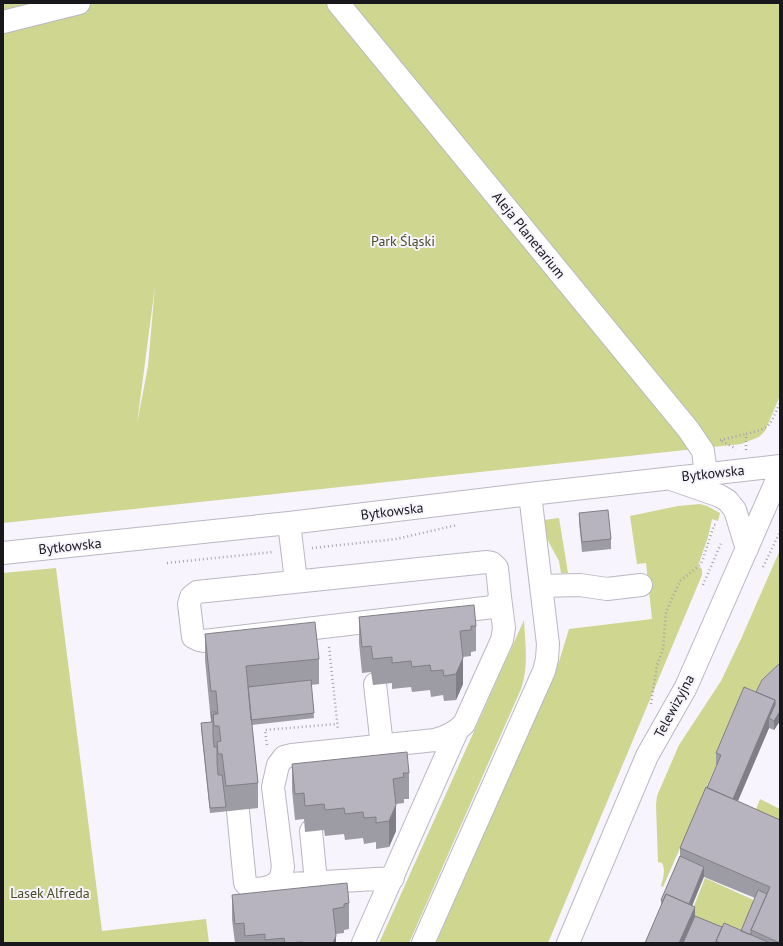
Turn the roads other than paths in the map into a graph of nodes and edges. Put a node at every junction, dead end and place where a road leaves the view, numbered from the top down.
1 (79, 3) edge
2 (338, 3) edge
3 (3, 22) edge
4 (780, 467) edge
5 (706, 474) junction
6 (669, 478) junction
7 (530, 494) junction
8 (289, 523) junction
9 (747, 549) junction
10 (3, 553) edge
11 (296, 581) junction
12 (641, 585) dead end
13 (541, 586) junction
14 (500, 597) junction
15 (375, 684) edge
16 (457, 731) junction
17 (382, 746) junction
18 (238, 811) dead end
19 (311, 831) edge
20 (393, 878) junction
21 (316, 882) junction
22 (273, 885) junction
23 (363, 943) edge
24 (422, 943) edge
25 (568, 943) edge

1 - 3 street
2 - 5 street, Aleja Planetarium
4 - 5 street, Bytkowska
4 - 9 street, Telewizyjna
5 - 6 street, Bytkowska
6 - 7 street, Bytkowska
6 - 9 street
7 - 8 street, Bytkowska
7 - 13 street
8 - 10 street, Bytkowska
8 - 11 street
9 - 25 street, Telewizyjna
11 - 14 street
11 - 14 street
12 - 13 street
13 - 24 street
14 - 16 street
15 - 17 street
16 - 17 street
16 - 20 street
17 - 22 street
18 - 22 street
19 - 21 street
20 - 21 street
20 - 23 street
21 - 22 street

